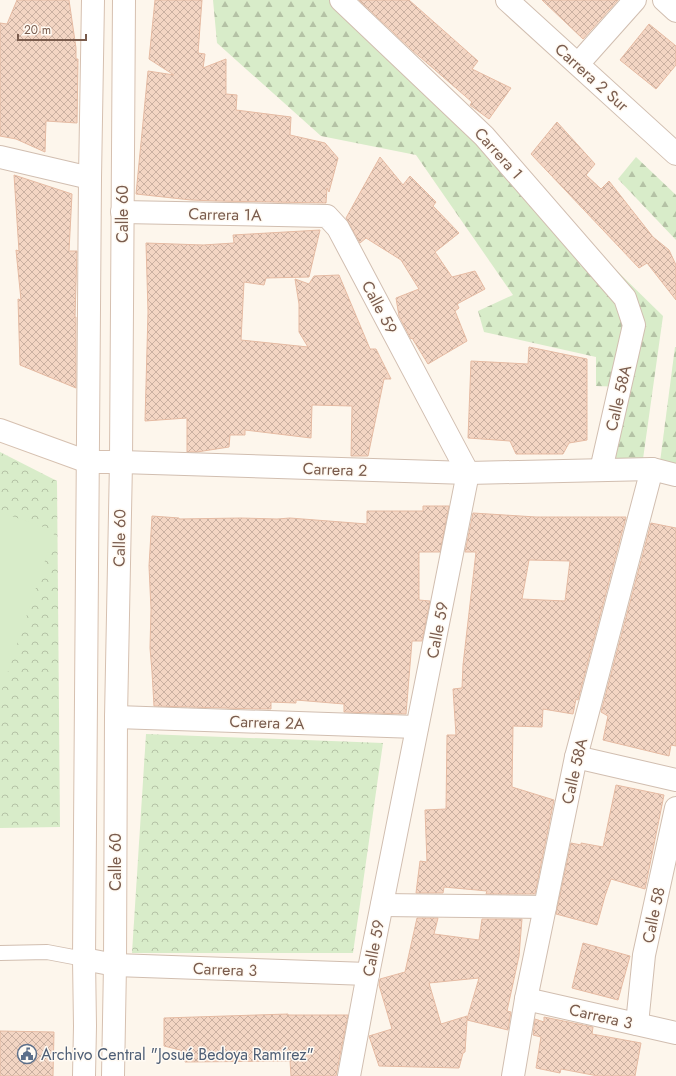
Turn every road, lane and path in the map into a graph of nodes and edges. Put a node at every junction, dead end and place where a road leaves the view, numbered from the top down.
1 (93, 0) edge
2 (124, 0) edge
3 (341, 0) edge
4 (507, 0) edge
5 (635, 0) edge
6 (664, 0) edge
7 (676, 11) edge
8 (578, 64) junction
9 (676, 154) edge
10 (0, 157) edge
11 (90, 178) junction
12 (122, 212) junction
13 (327, 216) joint
14 (634, 325) joint
15 (0, 430) edge
16 (88, 462) junction
17 (121, 462) junction
18 (652, 469) junction
19 (601, 470) junction
20 (468, 473) junction
21 (676, 475) edge
22 (116, 717) junction
23 (417, 726) junction
24 (576, 757) junction
25 (676, 780) edge
26 (676, 808) edge
27 (382, 905) junction
28 (545, 907) junction
29 (0, 952) edge
30 (84, 959) junction
31 (115, 965) junction
32 (368, 974) junction
33 (526, 999) junction
34 (637, 1024) junction
35 (676, 1033) edge
36 (84, 1076) edge
37 (112, 1076) edge
38 (350, 1076) edge
39 (513, 1076) edge

1 - 11 street, Calle 60
2 - 12 street, Calle 60
3 - 14 street, Carrera 1
4 - 8 street, Carrera 2 Sur
5 - 8 street
6 - 7 street
8 - 9 street, Carrera 2 Sur
10 - 11 street
11 - 16 street, Calle 60
12 - 13 street, Carrera 1A
12 - 17 street, Calle 60
13 - 20 street, Calle 59
14 - 19 street, Calle 58A
15 - 16 street, Carrera 2
16 - 17 street, Carrera 2
16 - 30 street, Calle 60
17 - 20 street, Carrera 2
17 - 22 street, Calle 60
18 - 19 street, Carrera 2
18 - 21 street, Carrera 2
18 - 24 street, Calle 58A
19 - 20 street, Carrera 2
20 - 23 street, Calle 59
22 - 23 street, Carrera 2A
22 - 31 street, Calle 60
23 - 27 street, Calle 59
24 - 25 street
24 - 28 street, Calle 58A
26 - 34 street, Calle 58
27 - 28 street
27 - 32 street, Calle 59
28 - 33 street, Calle 58A
29 - 30 lane
30 - 31 street, Carrera 3
30 - 36 street, Calle 60
31 - 32 street, Carrera 3
31 - 37 street, Calle 60
32 - 38 street, Calle 59
33 - 34 street, Carrera 3
33 - 39 street, Calle 58A
34 - 35 street, Carrera 3

